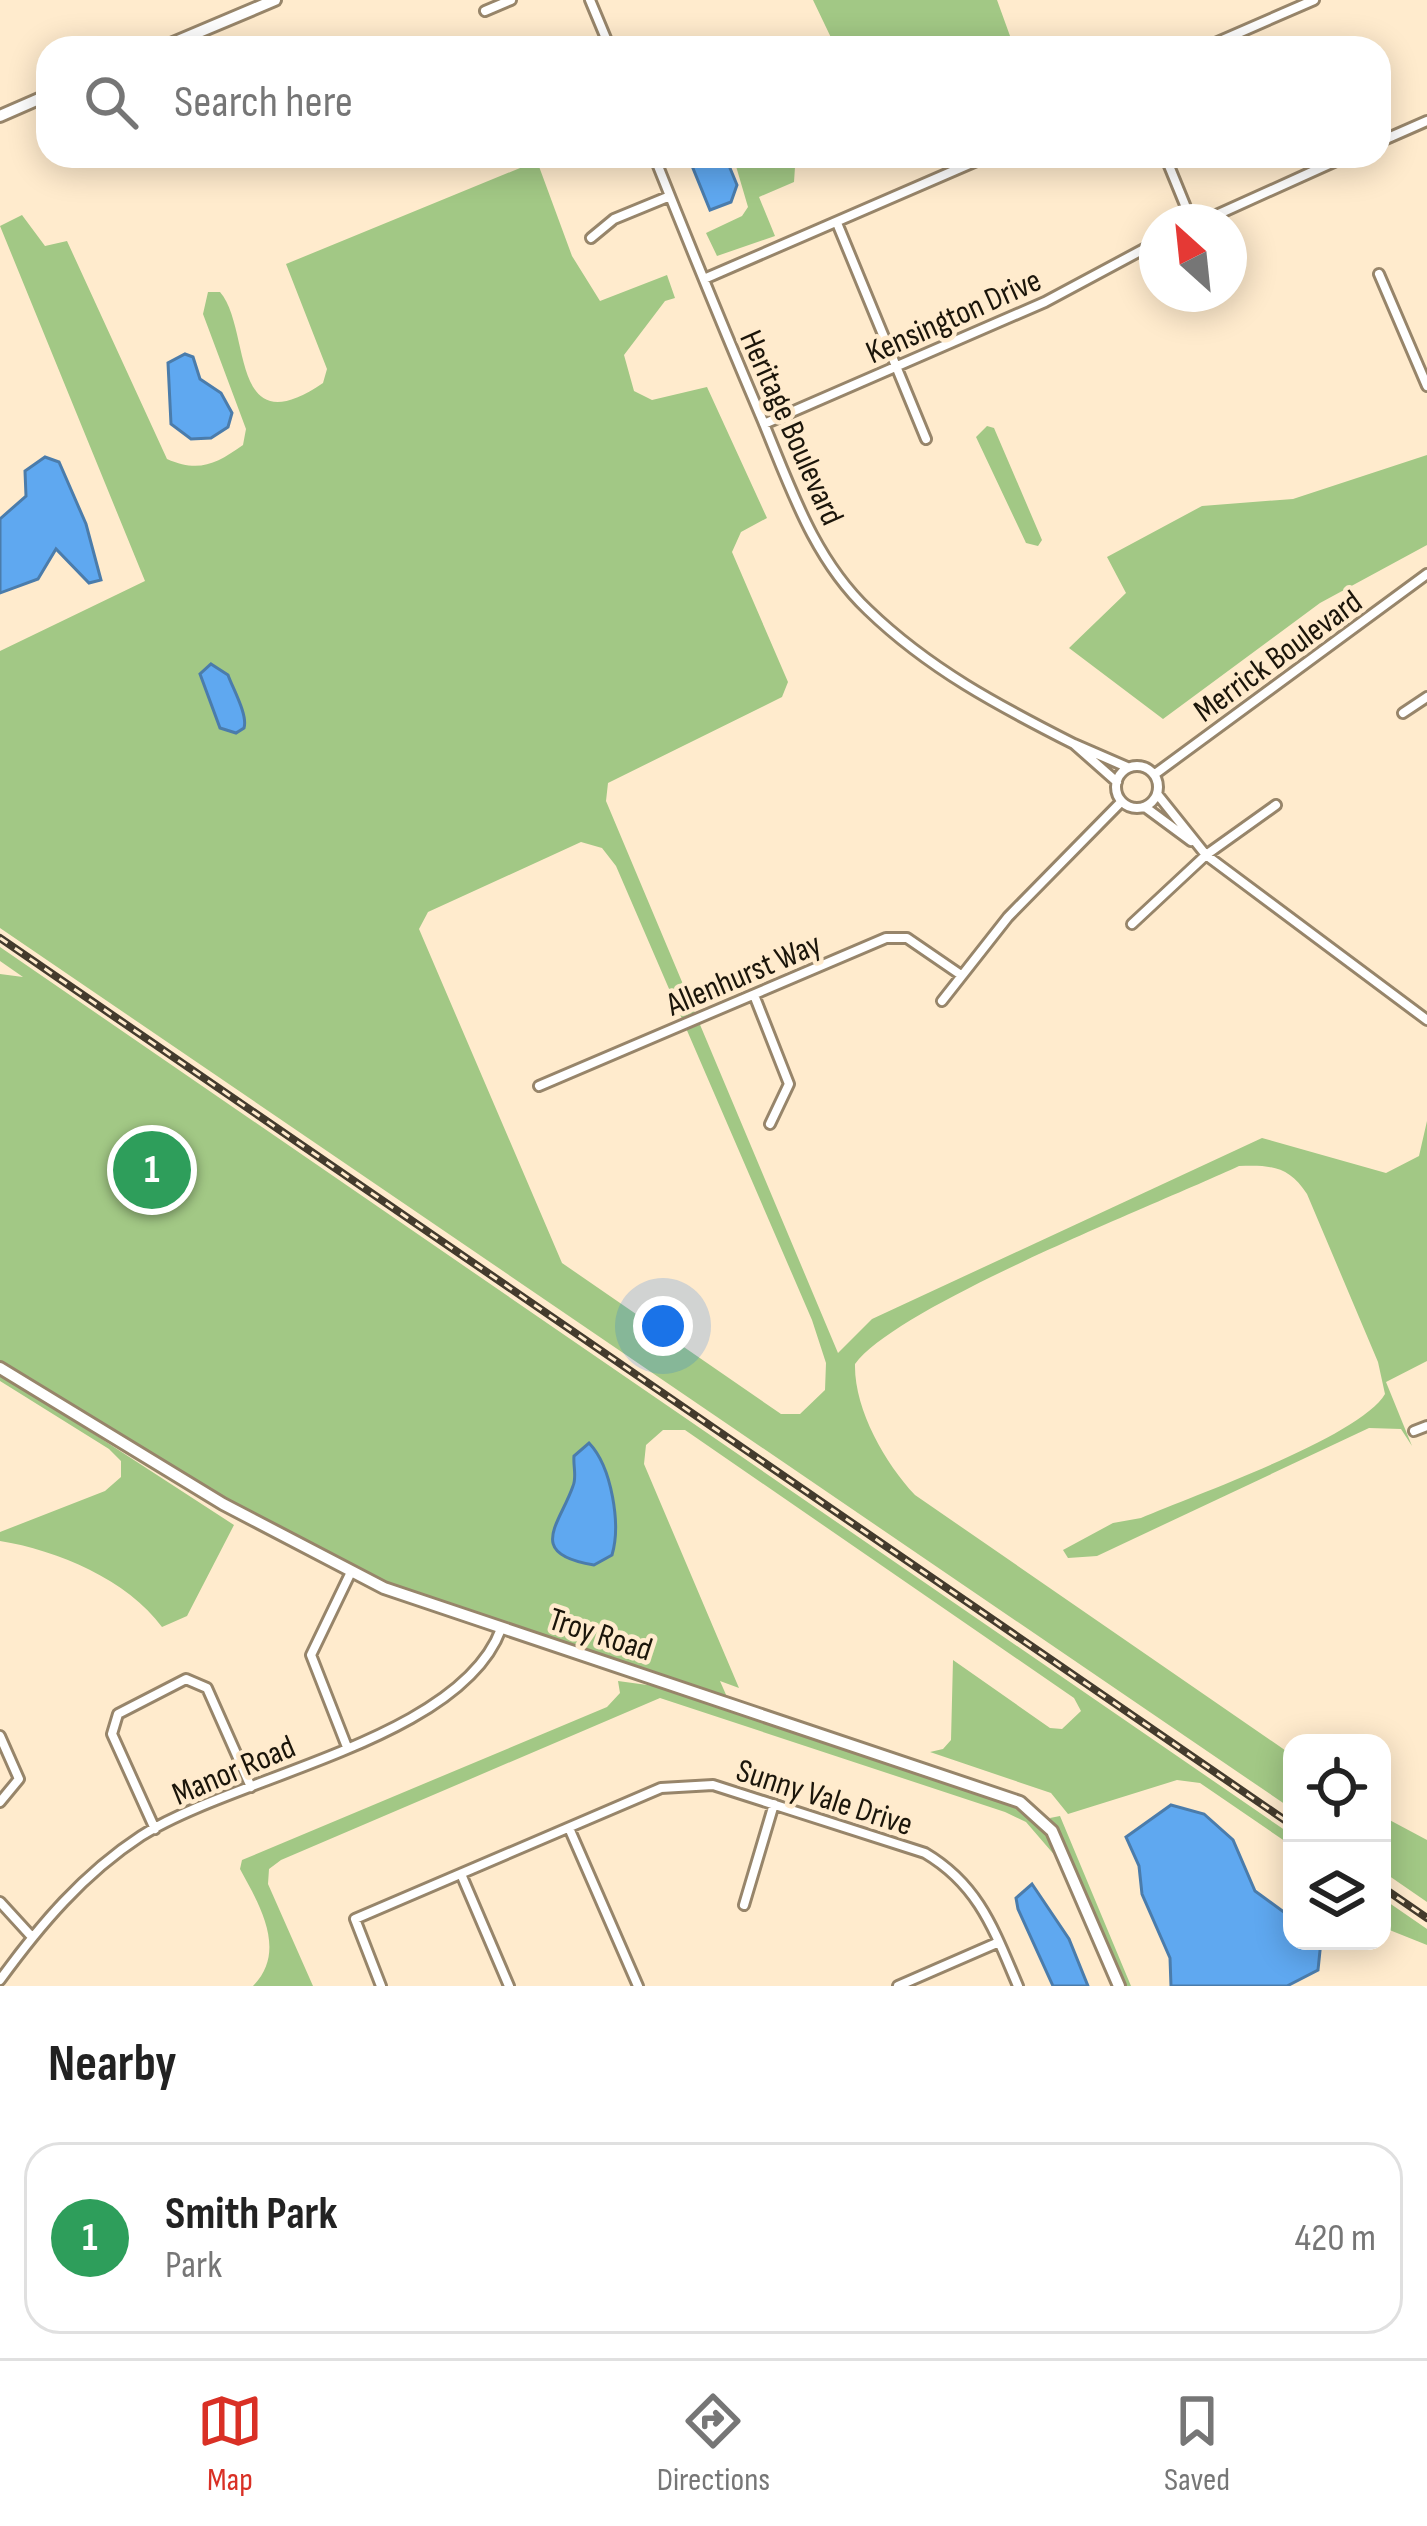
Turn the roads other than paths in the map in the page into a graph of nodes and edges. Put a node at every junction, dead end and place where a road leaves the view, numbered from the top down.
1 (275, 0) edge
2 (511, 0) edge
3 (590, 0) edge
4 (1314, 0) edge
5 (485, 10) dead end
6 (190, 36) edge
7 (605, 36) edge
8 (1232, 36) edge
9 (36, 100) edge
10 (0, 116) edge
11 (1427, 122) edge
12 (1391, 137) edge
13 (659, 168) edge
14 (961, 168) edge
15 (1171, 168) edge
16 (1320, 168) edge
17 (670, 196) junction
18 (1188, 204) edge
19 (1237, 204) edge
20 (837, 223) junction
21 (591, 238) dead end
22 (1139, 252) edge
23 (1379, 274) dead end
24 (704, 279) junction
25 (896, 367) junction
26 (1427, 386) edge
27 (764, 424) junction
28 (926, 439) dead end
29 (1427, 574) edge
30 (1427, 697) edge
31 (1403, 712) dead end
32 (1075, 744) junction
33 (1129, 768) junction
34 (1155, 774) junction
35 (1117, 782) junction
36 (1158, 795) junction
37 (1121, 802) junction
38 (1276, 805) dead end
39 (1145, 807) junction
40 (1191, 842) junction
41 (1206, 855) junction
42 (1132, 924) dead end
43 (961, 975) junction
44 (754, 995) junction
45 (942, 1000) dead end
46 (1427, 1020) edge
47 (539, 1086) dead end
48 (770, 1124) dead end
49 (0, 1368) edge
50 (1427, 1426) edge
51 (1414, 1431) dead end
52 (351, 1572) junction
53 (500, 1629) junction
54 (0, 1736) edge
55 (347, 1747) junction
56 (250, 1787) junction
57 (0, 1802) edge
58 (774, 1804) junction
59 (568, 1828) junction
60 (155, 1829) junction
61 (461, 1874) junction
62 (0, 1902) edge
63 (744, 1905) dead end
64 (32, 1936) junction
65 (999, 1942) junction
66 (0, 1980) edge
67 (381, 1986) edge
68 (509, 1986) edge
69 (638, 1986) edge
70 (898, 1986) edge
71 (1018, 1986) edge
72 (1119, 1986) edge

1 - 6 street
2 - 5 street
3 - 7 street
4 - 8 street
9 - 10 street
11 - 12 street
13 - 17 street, Heritage Boulevard
14 - 20 street
15 - 18 street
16 - 19 street
17 - 21 street
17 - 24 street, Heritage Boulevard
20 - 24 street
20 - 25 street
22 - 25 street, Kensington Drive
23 - 26 street
24 - 27 street, Heritage Boulevard
25 - 27 street, Kensington Drive
25 - 28 street
27 - 32 street, Heritage Boulevard
29 - 34 street, Merrick Boulevard
30 - 31 street
32 - 33 street, Heritage Boulevard
32 - 35 street, Heritage Boulevard
33 - 34 street
33 - 35 street
34 - 36 street
35 - 37 street
36 - 39 street
36 - 40 street
37 - 39 street
37 - 43 street
38 - 41 street
39 - 40 street
40 - 41 street
41 - 42 street
41 - 46 street
43 - 44 street, Allenhurst Way
43 - 45 street
44 - 47 street, Allenhurst Way
44 - 48 street
49 - 52 street, Troy Road
50 - 51 street
52 - 53 street, Troy Road
52 - 55 street
53 - 55 street, Manor Road
53 - 72 street, Troy Road
54 - 57 street
55 - 56 street, Manor Road
56 - 60 street, Manor Road
56 - 60 street
58 - 59 street, Sunny Vale Drive
58 - 63 street
58 - 65 street, Sunny Vale Drive
59 - 61 street, Sunny Vale Drive
59 - 69 street
60 - 64 street, Manor Road
61 - 67 street, Sunny Vale Drive
61 - 68 street
62 - 64 street
64 - 66 street, Manor Road
65 - 70 street
65 - 71 street, Sunny Vale Drive

